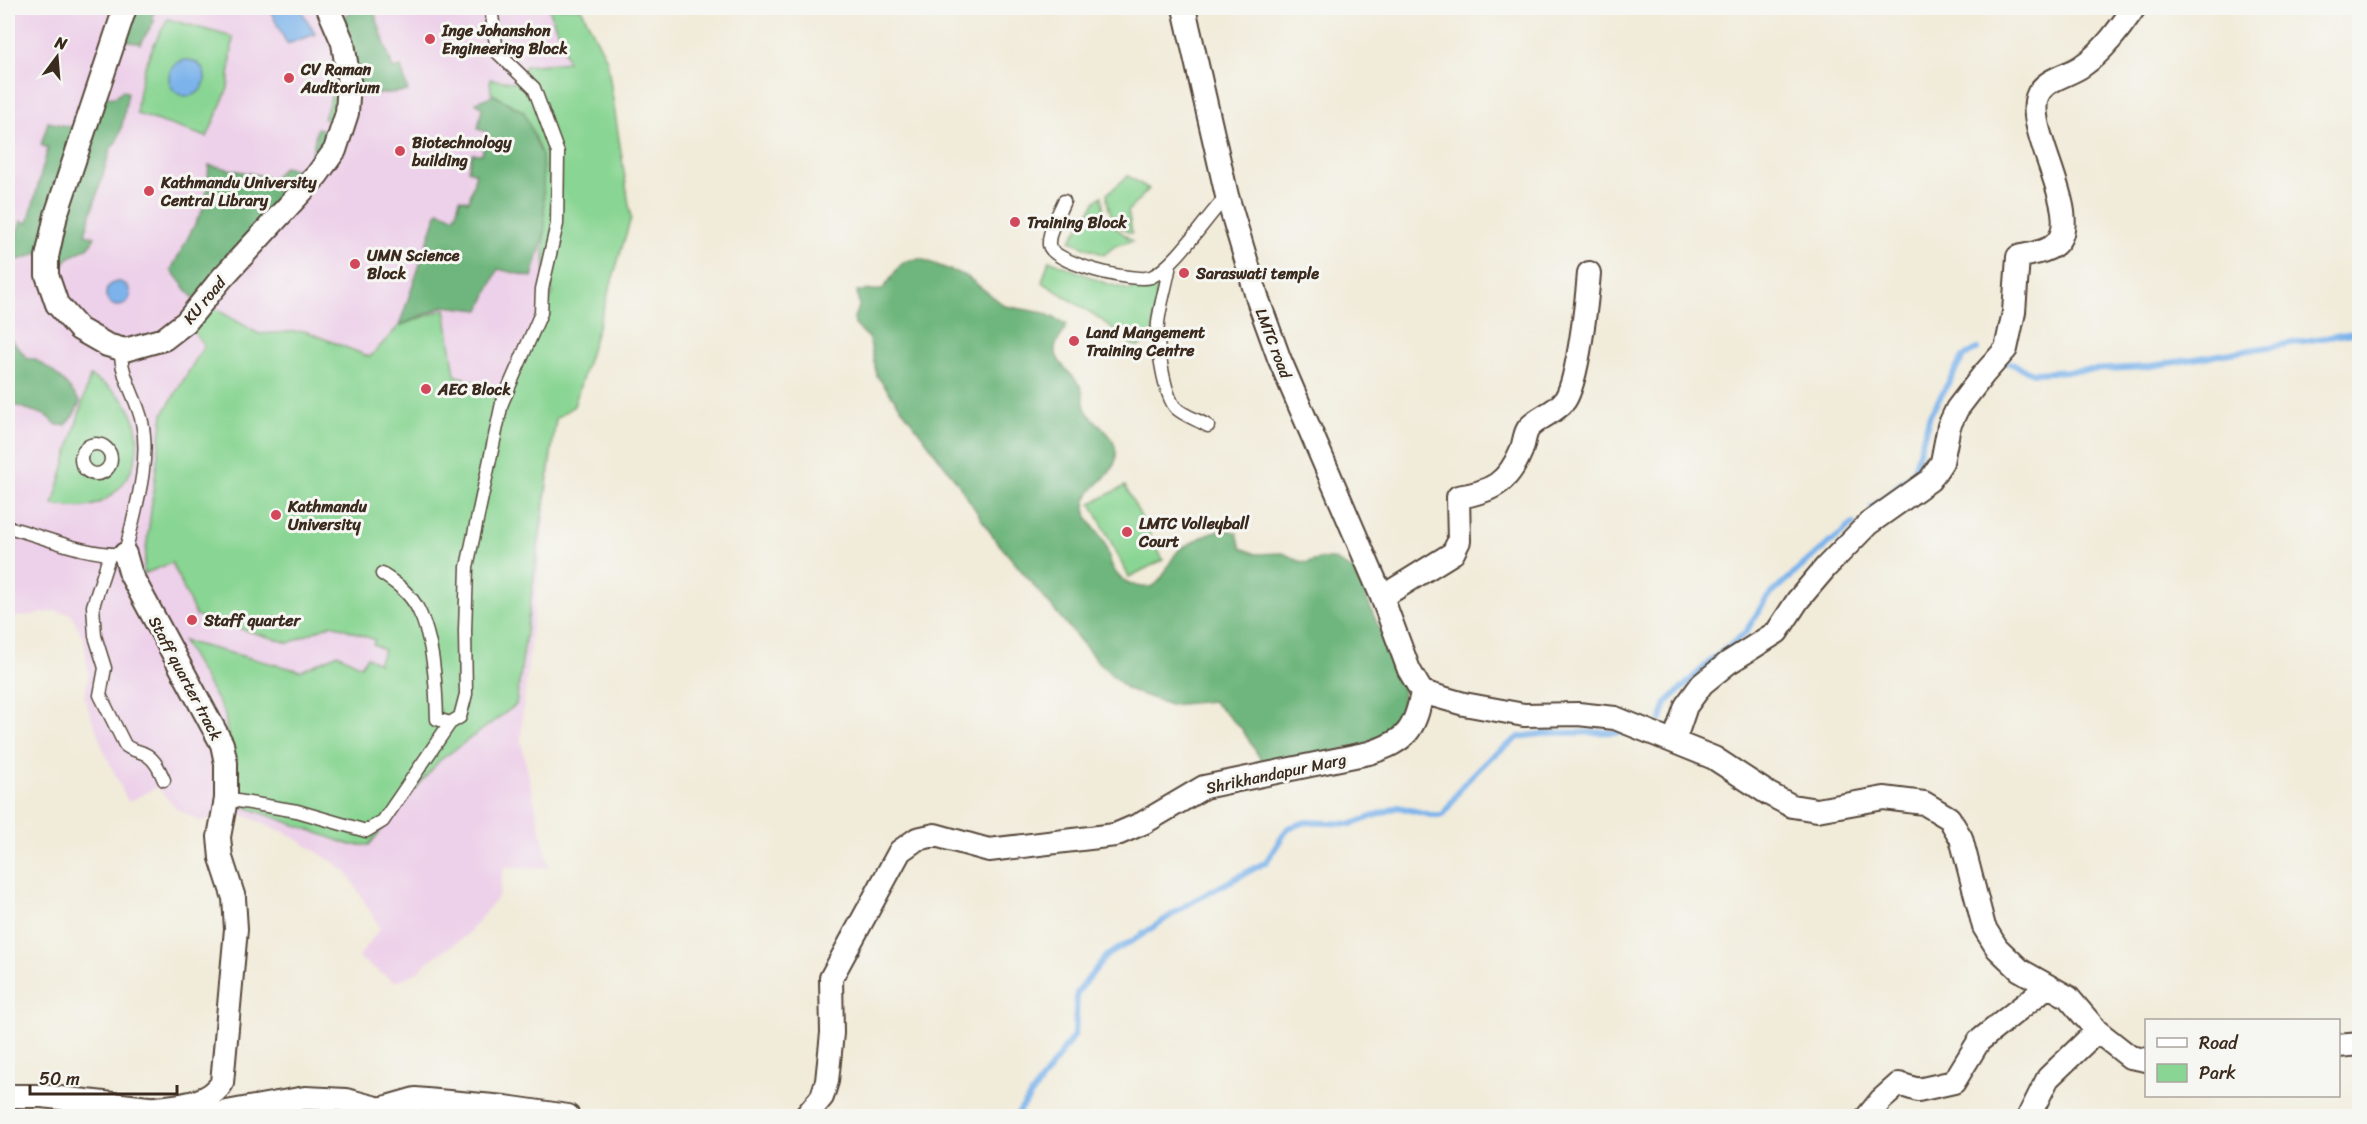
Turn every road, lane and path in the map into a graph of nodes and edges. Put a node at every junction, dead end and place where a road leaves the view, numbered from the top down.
1 (125, 8) edge
2 (328, 8) edge
3 (491, 8) edge
4 (1184, 8) edge
5 (2134, 8) edge
6 (1227, 196) junction
7 (1064, 201) dead end
8 (1170, 264) junction
9 (1590, 273) dead end
10 (125, 350) junction
11 (1208, 426) dead end
12 (8, 527) edge
13 (118, 554) junction
14 (382, 574) dead end
15 (1382, 597) junction
16 (1422, 692) junction
17 (450, 723) junction
18 (1670, 740) junction
19 (164, 780) dead end
20 (226, 799) junction
21 (2048, 986) junction
22 (2097, 1031) junction
23 (2360, 1044) edge
24 (2340, 1046) edge
25 (2145, 1060) edge
26 (8, 1096) edge
27 (45, 1106) edge
28 (302, 1107) edge
29 (150, 1109) junction
30 (568, 1116) edge
31 (806, 1116) edge
32 (1868, 1116) edge
33 (2029, 1116) edge

1 - 10 street
2 - 10 street, KU road
3 - 17 lane
4 - 6 street, LMTC road
5 - 18 street
6 - 8 lane
6 - 15 street, LMTC road
7 - 8 lane
8 - 11 lane
9 - 15 street
10 - 13 lane
12 - 13 lane
13 - 19 lane
13 - 20 street, Staff quarter track
14 - 17 lane
15 - 16 street, LMTC road
16 - 18 street
16 - 31 street, Shrikhandapur Marg
17 - 20 lane
18 - 21 street
20 - 29 street, Staff quarter track
21 - 22 street
21 - 32 street
22 - 25 street
22 - 33 street
23 - 24 street
26 - 27 street
27 - 29 street
28 - 29 street
28 - 30 street

